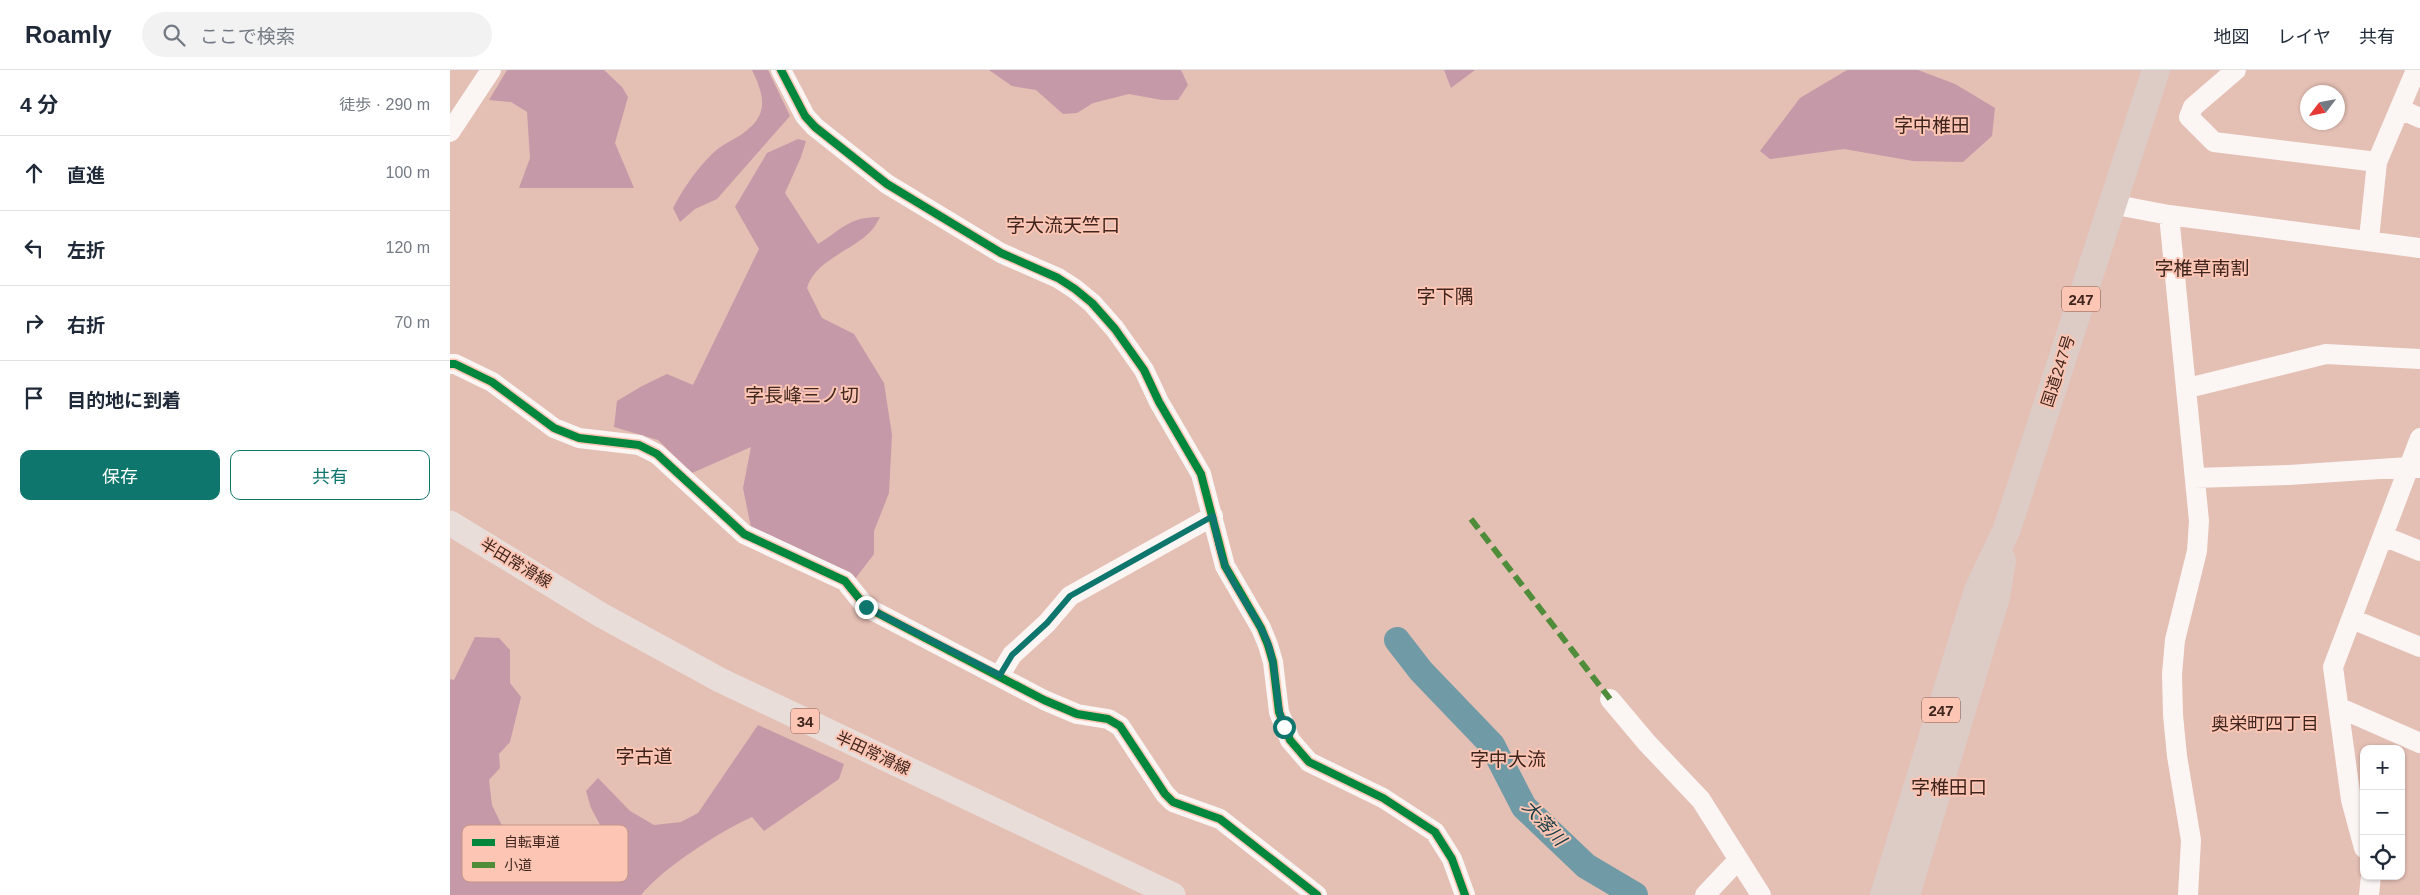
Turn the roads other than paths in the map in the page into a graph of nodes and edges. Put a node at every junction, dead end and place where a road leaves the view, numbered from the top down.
1 (491, 70) edge
2 (781, 70) edge
3 (2156, 70) edge
4 (2236, 70) edge
5 (2416, 70) edge
6 (2400, 109) junction
7 (2420, 118) edge
8 (450, 132) edge
9 (2377, 162) junction
10 (2111, 204) junction
11 (2169, 215) junction
12 (2369, 239) junction
13 (2420, 248) edge
14 (2420, 359) edge
15 (450, 364) edge
16 (2188, 388) junction
17 (2420, 438) edge
18 (2414, 467) edge
19 (2195, 478) junction
20 (1213, 516) junction
21 (450, 523) edge
22 (2008, 529) junction
23 (2382, 536) junction
24 (2420, 551) edge
25 (2352, 619) junction
26 (2420, 647) edge
27 (1000, 675) junction
28 (1610, 699) dead end
29 (2340, 708) junction
30 (2420, 743) edge
31 (2360, 835) edge
32 (1738, 860) junction
33 (2371, 880) edge
34 (1173, 895) edge
35 (1317, 895) edge
36 (1465, 895) edge
37 (1705, 895) edge
38 (1761, 895) edge
39 (1884, 895) edge
40 (1906, 895) edge
41 (2188, 895) edge
42 (2369, 895) edge

1 - 8 street
2 - 20 street
3 - 10 highway, 国道247号 / 247
4 - 9 street
5 - 6 street
6 - 7 street
6 - 9 street
9 - 12 street
10 - 11 street
10 - 22 highway, 国道247号 / 247
11 - 12 street
11 - 16 street
12 - 13 street
14 - 16 street
15 - 27 street
16 - 19 street
17 - 18 street
18 - 19 street
18 - 23 street
19 - 41 street
20 - 27 street
20 - 36 street
21 - 34 main road, 半田常滑線 / 34
22 - 39 highway, 国道247号 / 247
22 - 40 highway, 国道247号 / 247
23 - 24 street
23 - 25 street
25 - 26 street
25 - 29 street
27 - 35 street
28 - 32 street
29 - 30 street
29 - 31 street
32 - 37 street
32 - 38 street
33 - 42 street

